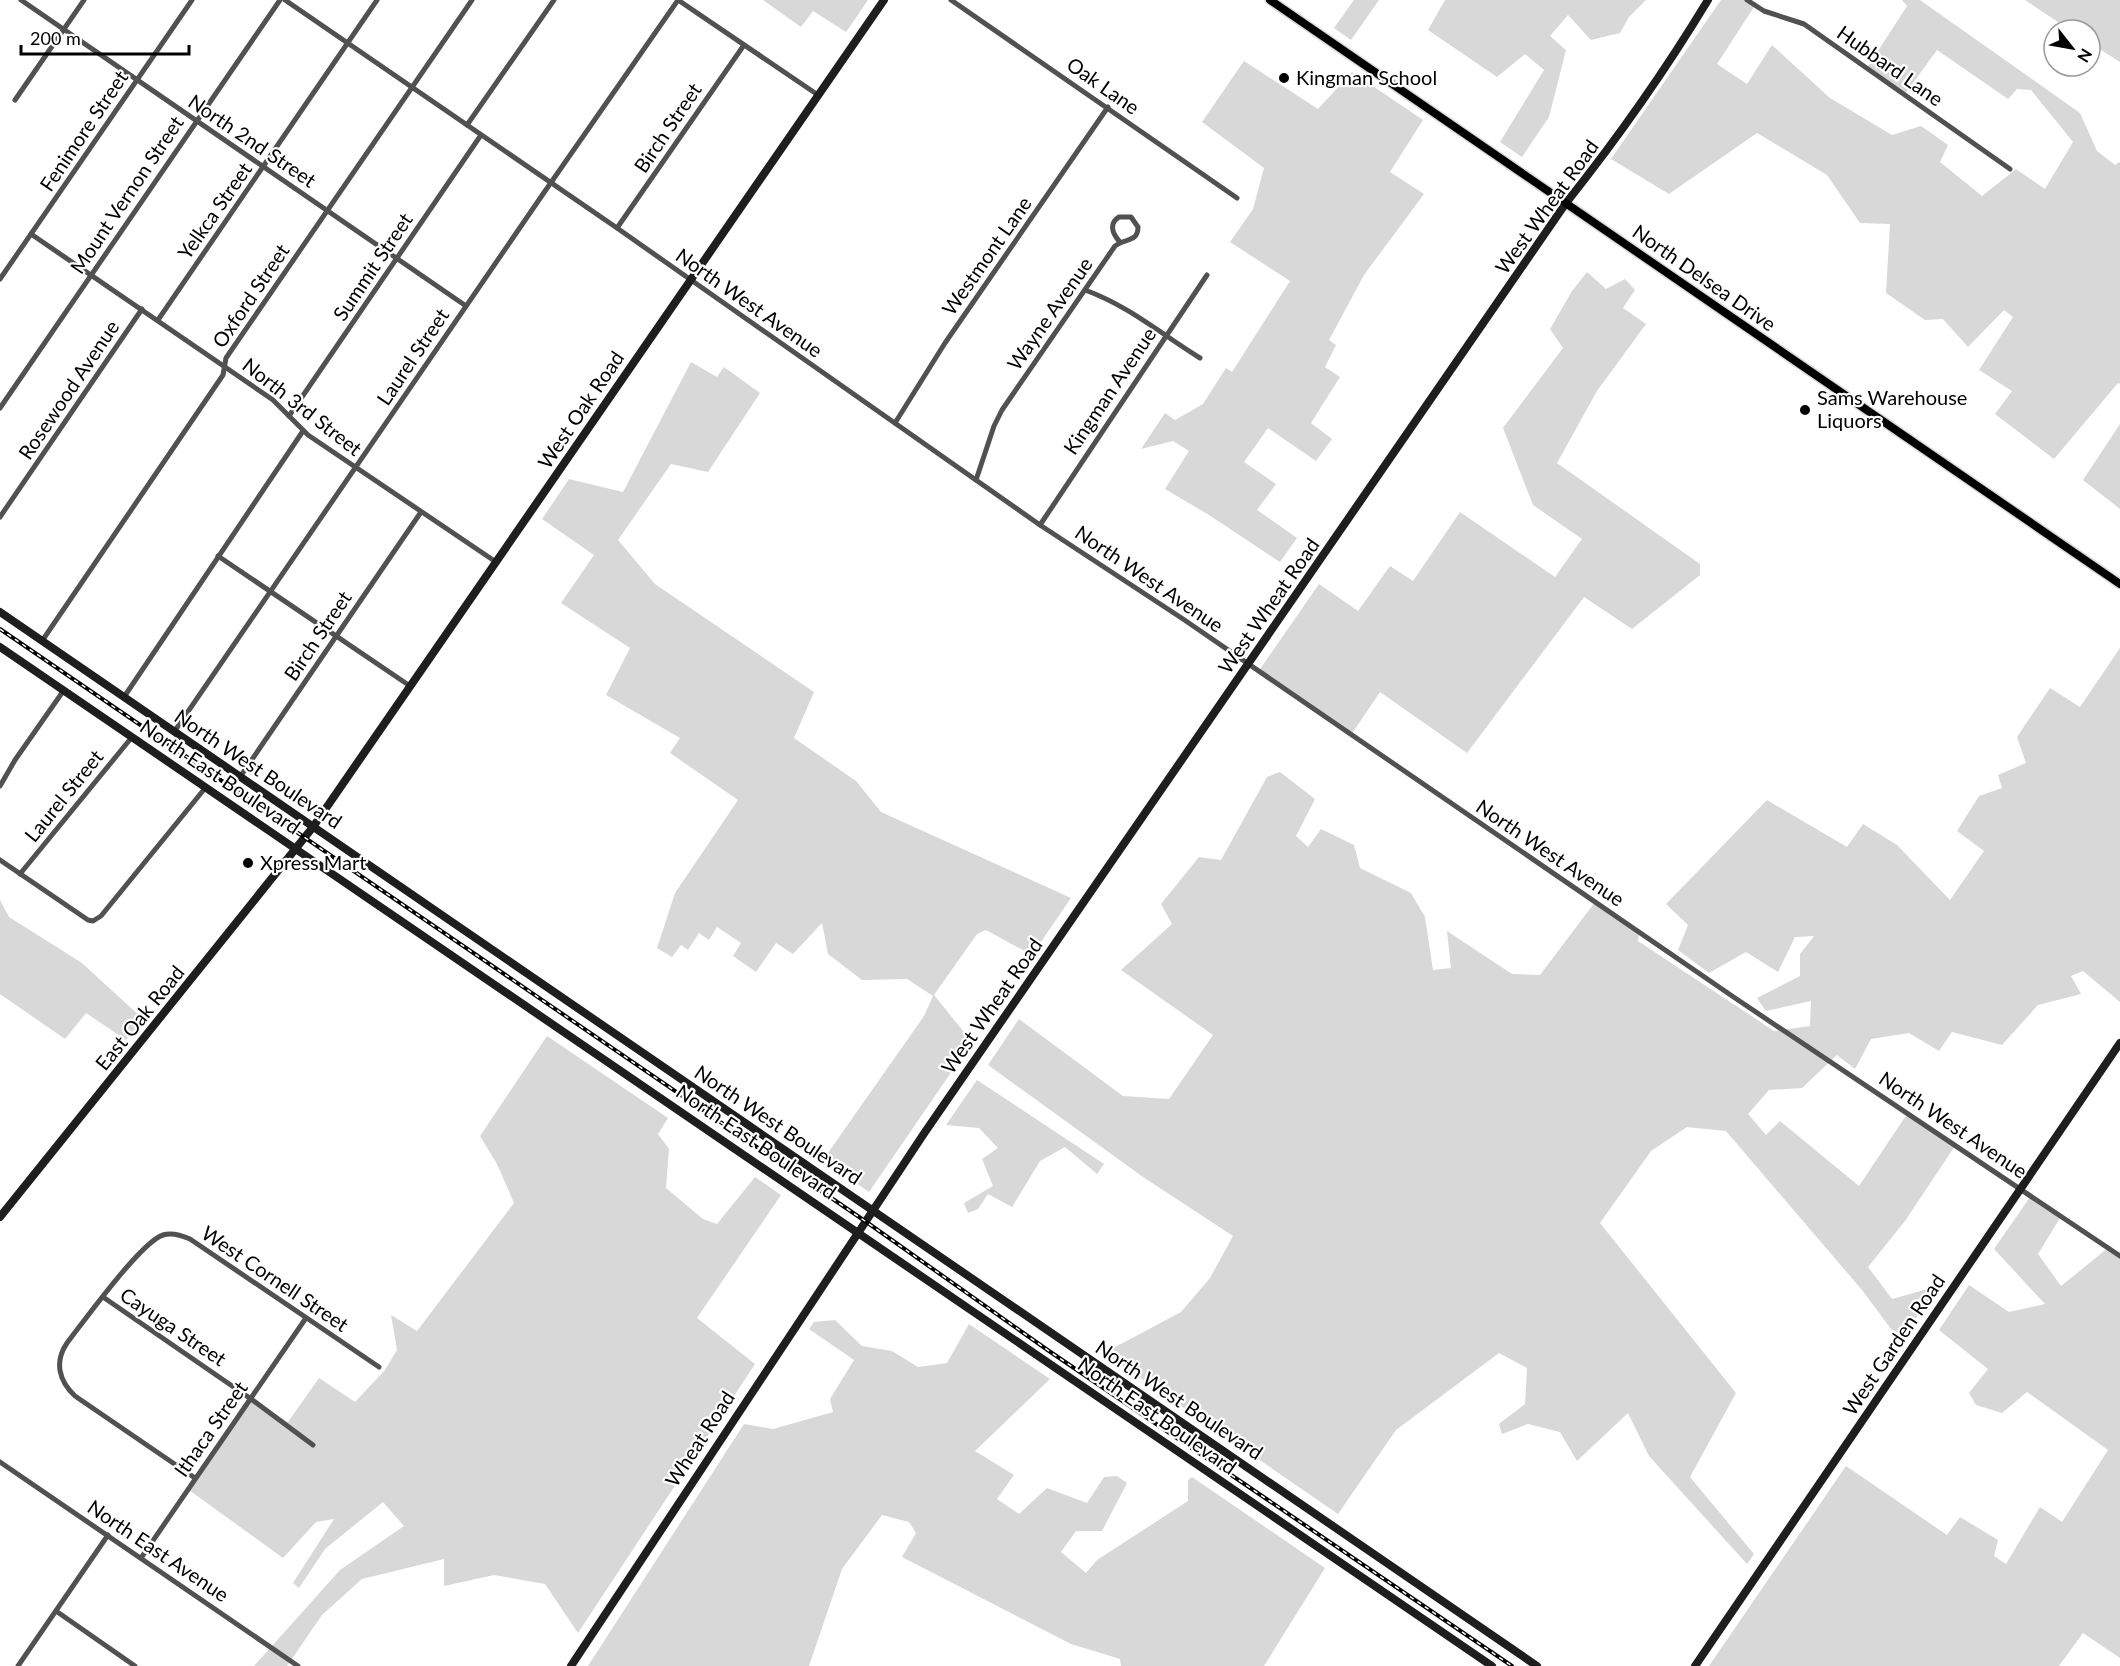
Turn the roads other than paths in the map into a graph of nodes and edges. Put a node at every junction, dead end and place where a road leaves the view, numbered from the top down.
1 (21, 0) edge
2 (84, 0) edge
3 (192, 0) edge
4 (280, 0) edge
5 (285, 0) edge
6 (377, 0) edge
7 (472, 0) edge
8 (554, 0) edge
9 (678, 0) edge
10 (884, 0) edge
11 (951, 0) edge
12 (1270, 0) edge
13 (1708, 0) edge
14 (1747, 0) edge
15 (63, 29) junction
16 (348, 43) junction
17 (744, 45) junction
18 (137, 80) junction
19 (412, 87) junction
20 (818, 95) junction
21 (15, 100) dead end
22 (1108, 107) junction
23 (197, 121) junction
24 (467, 125) junction
25 (481, 135) junction
26 (264, 167) junction
27 (2010, 169) dead end
28 (551, 183) junction
29 (1237, 198) dead end
30 (1566, 203) junction
31 (327, 210) junction
32 (617, 228) junction
33 (32, 234) junction
34 (1119, 241) dead end
35 (397, 259) junction
36 (91, 274) junction
37 (1207, 275) dead end
38 (0, 279) edge
39 (690, 279) junction
40 (1085, 290) junction
41 (466, 306) junction
42 (142, 309) junction
43 (158, 320) junction
44 (1165, 336) junction
45 (1200, 358) dead end
46 (224, 365) junction
47 (0, 408) edge
48 (289, 416) junction
49 (895, 423) junction
50 (303, 431) junction
51 (356, 468) junction
52 (976, 480) junction
53 (421, 512) junction
54 (0, 517) edge
55 (1040, 525) junction
56 (218, 556) junction
57 (496, 562) junction
58 (2120, 584) edge
59 (271, 592) junction
60 (0, 612) edge
61 (336, 637) junction
62 (42, 641) junction
63 (1, 649) edge
64 (1249, 664) junction
65 (410, 687) junction
66 (64, 690) junction
67 (124, 697) junction
68 (174, 732) junction
69 (132, 737) junction
70 (240, 777) junction
71 (0, 786) edge
72 (206, 787) junction
73 (314, 827) junction
74 (305, 838) joint
75 (297, 849) junction
76 (0, 860) edge
77 (20, 874) junction
78 (2120, 1043) edge
79 (2021, 1188) junction
80 (872, 1210) junction
81 (0, 1217) edge
82 (858, 1232) junction
83 (2120, 1256) edge
84 (103, 1298) junction
85 (306, 1318) junction
86 (379, 1367) dead end
87 (251, 1399) junction
88 (314, 1445) dead end
89 (0, 1462) edge
90 (195, 1478) junction
91 (108, 1535) junction
92 (141, 1558) junction
93 (56, 1611) junction
94 (18, 1666) edge
95 (135, 1666) edge
96 (298, 1666) edge
97 (571, 1666) edge
98 (1492, 1666) edge
99 (1537, 1666) edge
100 (1695, 1666) edge

1 - 15 street, North 2nd Street
2 - 15 street
3 - 18 street, Fenimore Street
4 - 23 street, Mount Vernon Street
5 - 16 street, North West Avenue
6 - 16 street, Yelkca Street
7 - 19 street, Oxford Street
8 - 24 street
9 - 17 street
9 - 28 street, Laurel Street
10 - 20 main road, West Oak Road
11 - 22 street, Oak Lane
12 - 30 main road, North Delsea Drive
13 - 30 main road, West Wheat Road
14 - 27 street, Hubbard Lane
15 - 18 street, North 2nd Street
15 - 21 street
16 - 19 street, North West Avenue
16 - 26 street, Yelkca Street
17 - 20 street
17 - 32 street, Birch Street
18 - 23 street, North 2nd Street
18 - 33 street, Fenimore Street
19 - 24 street, North West Avenue
19 - 31 street, Oxford Street
20 - 39 main road, West Oak Road
22 - 29 street, Oak Lane
22 - 49 street, Westmont Lane
23 - 26 street, North 2nd Street
23 - 36 street, Mount Vernon Street
24 - 25 street, North West Avenue
25 - 28 street, North West Avenue
25 - 35 street, Summit Street
26 - 31 street, North 2nd Street
26 - 43 street, Yelkca Street
28 - 32 street, North West Avenue
28 - 41 street, Laurel Street
30 - 58 main road, North Delsea Drive
30 - 64 main road, West Wheat Road
31 - 35 street, North 2nd Street
31 - 46 street, Oxford Street
32 - 39 street, North West Avenue
33 - 36 street, North 3rd Street
33 - 38 street, Fenimore Street
34 - 40 street, Wayne Avenue
35 - 41 street, North 2nd Street
35 - 48 street, Summit Street
36 - 42 street, North 3rd Street
36 - 47 street, Mount Vernon Street
37 - 44 street, Kingman Avenue
39 - 49 street, North West Avenue
39 - 57 main road, West Oak Road
40 - 44 street
40 - 52 street, Wayne Avenue
41 - 51 street, Laurel Street
42 - 43 street, North 3rd Street
42 - 54 street, Rosewood Avenue
43 - 46 street, North 3rd Street
44 - 45 street
44 - 55 street, Kingman Avenue
46 - 48 street, North 3rd Street
46 - 62 street, Oxford Street
48 - 50 street, North 3rd Street
49 - 52 street, North West Avenue
50 - 51 street, North 3rd Street
50 - 56 street
51 - 53 street, North 3rd Street
51 - 59 street, Laurel Street
52 - 55 street, North West Avenue
53 - 57 street, North 3rd Street
53 - 61 street, Birch Street
55 - 64 street, North West Avenue
56 - 59 street
56 - 67 street
57 - 65 main road, West Oak Road
59 - 61 street
59 - 68 street, Laurel Street
60 - 62 main road, North West Boulevard
61 - 65 street
61 - 70 street, Birch Street
62 - 67 main road, North West Boulevard
63 - 66 main road, North East Boulevard
64 - 79 street, North West Avenue
64 - 80 main road, West Wheat Road
65 - 73 main road, West Oak Road
66 - 69 main road, North East Boulevard
66 - 71 street
67 - 68 main road, North West Boulevard
68 - 70 main road, North West Boulevard
69 - 72 main road, North East Boulevard
69 - 77 street, Laurel Street
70 - 73 main road, North West Boulevard
72 - 75 main road, North East Boulevard
72 - 77 street
73 - 74 main road, West Oak Road
73 - 80 main road, North West Boulevard
74 - 75 main road, East Oak Road
75 - 81 main road, East Oak Road
75 - 82 main road, North East Boulevard
76 - 77 street
78 - 79 main road, West Garden Road
79 - 83 street, North West Avenue
79 - 100 main road, West Garden Road
80 - 82 main road, West Wheat Road
80 - 99 main road, North West Boulevard
82 - 97 main road, Wheat Road
82 - 98 main road, North East Boulevard
84 - 85 street, West Cornell Street
84 - 87 street, Cayuga Street
84 - 90 street, West Cornell Street
85 - 86 street, West Cornell Street
85 - 87 street, Ithaca Street
87 - 88 street, Cayuga Street
87 - 90 street, Ithaca Street
89 - 91 street, North East Avenue
90 - 92 street, Ithaca Street
91 - 92 street, North East Avenue
91 - 93 street
92 - 96 street, North East Avenue
93 - 94 street
93 - 95 street

